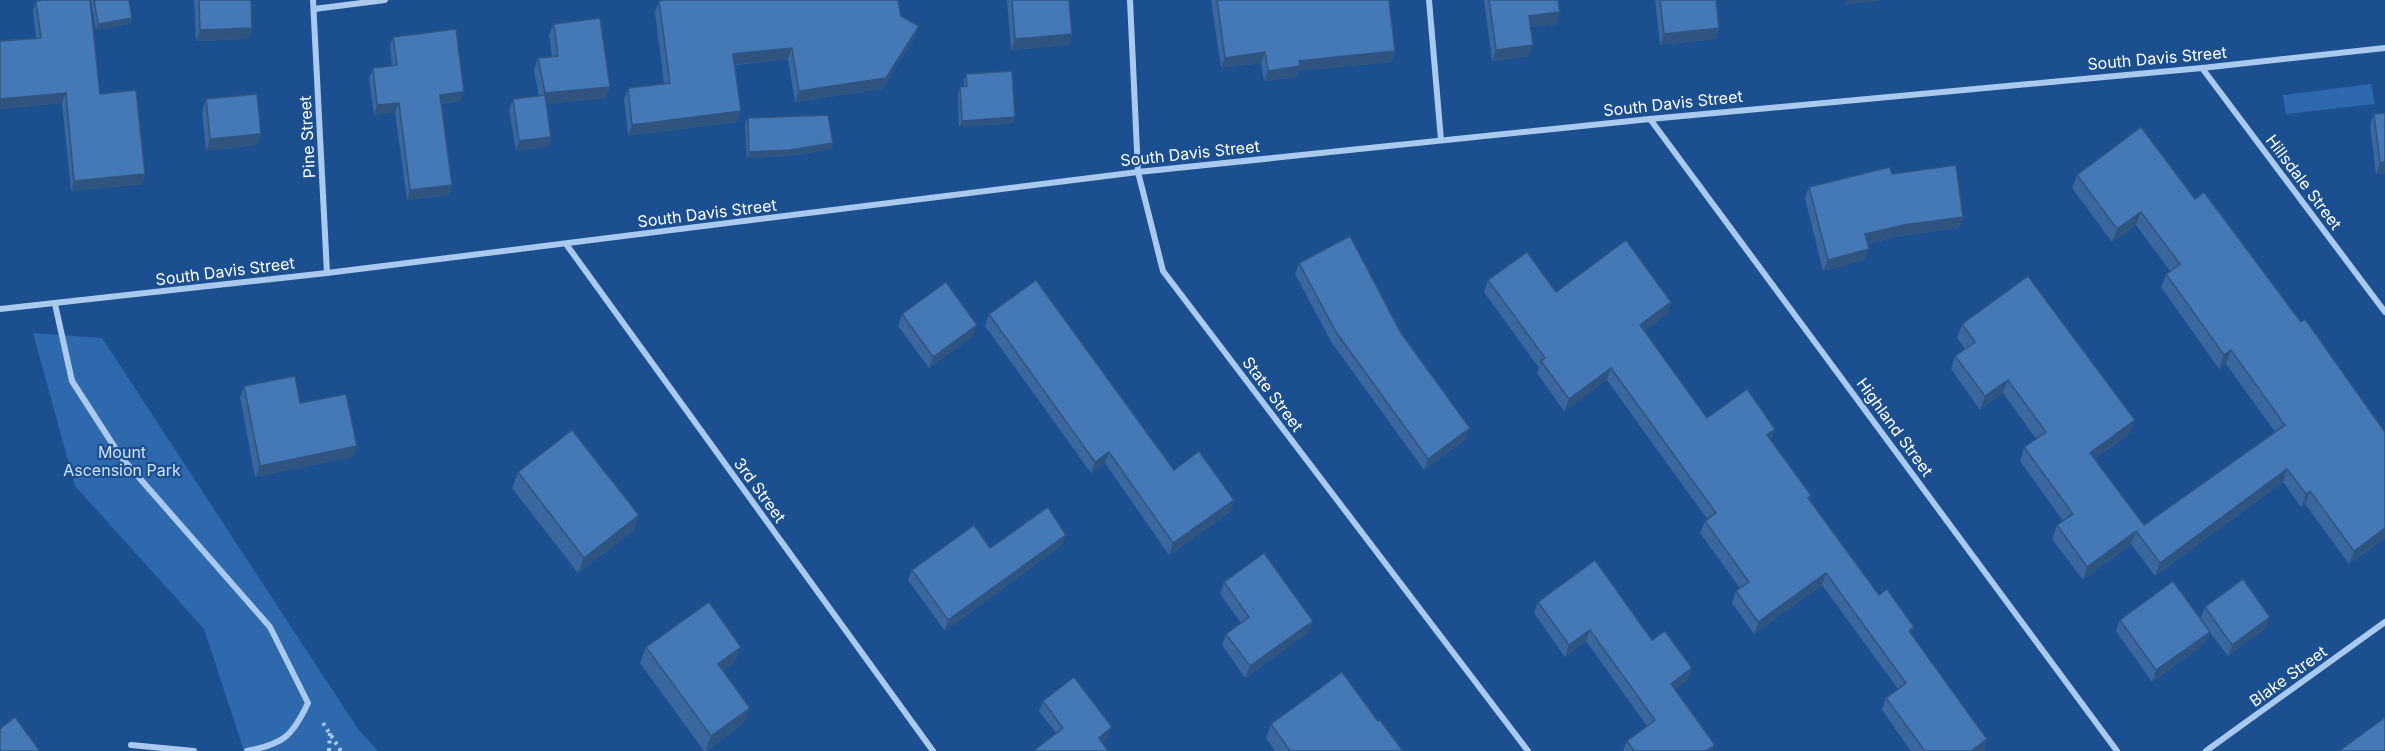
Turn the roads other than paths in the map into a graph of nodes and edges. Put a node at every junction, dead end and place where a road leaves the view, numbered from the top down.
1 (314, 0) edge
2 (385, 0) edge
3 (1130, 0) edge
4 (1429, 0) edge
5 (314, 9) junction
6 (2385, 48) edge
7 (2202, 68) junction
8 (1650, 119) junction
9 (1441, 140) junction
10 (1138, 172) junction
11 (566, 244) junction
12 (327, 273) junction
13 (55, 304) junction
14 (0, 309) edge
15 (2385, 312) edge
16 (2385, 622) edge
17 (131, 745) dead end
18 (194, 751) edge
19 (247, 751) edge
20 (933, 751) edge
21 (1528, 751) edge
22 (2117, 751) edge
23 (2206, 751) edge

1 - 5 street, Pine Street
2 - 5 street
3 - 10 street, State Street
4 - 9 street
5 - 12 street, Pine Street
6 - 7 street, South Davis Street
7 - 8 street, South Davis Street
7 - 15 street, Hillsdale Street
8 - 9 street, South Davis Street
8 - 22 street, Highland Street
9 - 10 street, South Davis Street
10 - 11 street, South Davis Street
10 - 21 street, State Street
11 - 12 street, South Davis Street
11 - 20 street, 3rd Street
12 - 13 street, South Davis Street
13 - 14 street, South Davis Street
13 - 19 street
16 - 23 street, Blake Street
17 - 18 street

